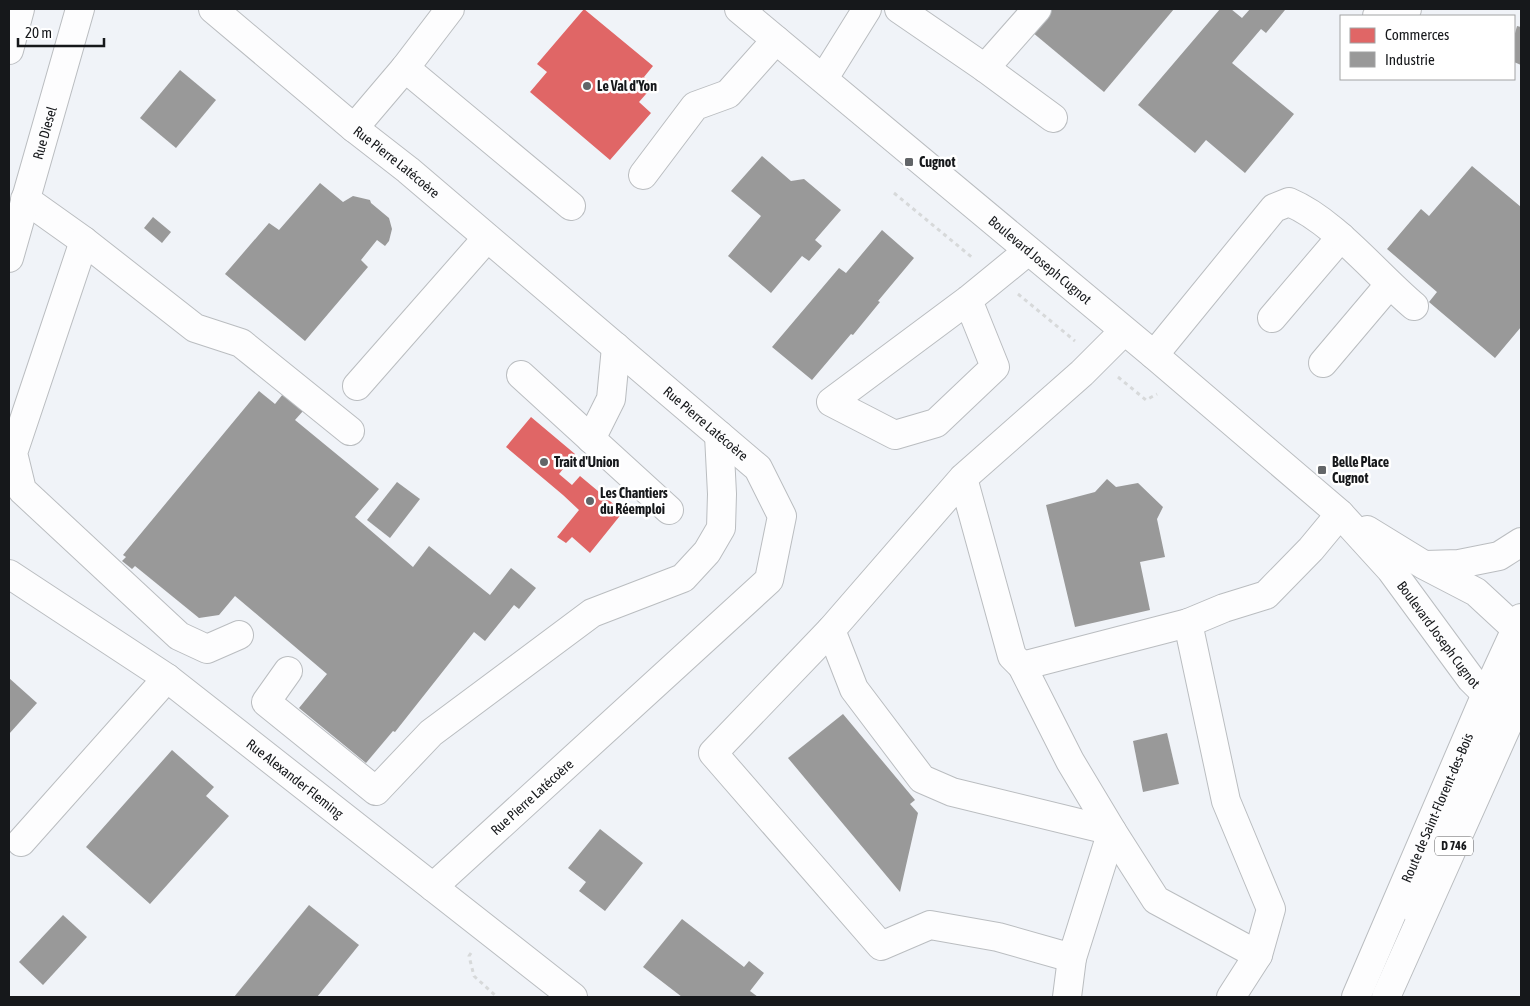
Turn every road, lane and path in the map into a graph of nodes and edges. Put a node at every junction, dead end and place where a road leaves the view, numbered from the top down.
1 (20, 9) edge
2 (80, 9) edge
3 (213, 9) edge
4 (450, 9) edge
5 (739, 9) edge
6 (867, 9) edge
7 (899, 9) edge
8 (1037, 9) edge
9 (1407, 9) edge
10 (1381, 15) edge
11 (776, 40) junction
12 (9, 50) edge
13 (405, 68) junction
14 (985, 68) junction
15 (824, 78) junction
16 (1053, 118) dead end
17 (354, 128) junction
18 (643, 175) dead end
19 (894, 192) dead end
20 (25, 199) junction
21 (571, 206) dead end
22 (1341, 237) junction
23 (486, 238) junction
24 (84, 241) junction
25 (1028, 251) junction
26 (9, 258) edge
27 (996, 277) junction
28 (1389, 285) junction
29 (968, 300) junction
30 (1414, 306) dead end
31 (1272, 318) dead end
32 (1124, 331) junction
33 (616, 347) junction
34 (1154, 355) junction
35 (1097, 358) junction
36 (1323, 363) dead end
37 (521, 375) dead end
38 (357, 386) dead end
39 (1165, 400) dead end
40 (350, 431) dead end
41 (719, 435) junction
42 (591, 439) junction
43 (963, 478) junction
44 (669, 510) dead end
45 (1340, 514) junction
46 (1521, 542) edge
47 (1424, 565) junction
48 (9, 574) edge
49 (1188, 623) junction
50 (1519, 623) edge
51 (831, 630) junction
52 (239, 635) dead end
53 (1022, 666) junction
54 (288, 672) dead end
55 (1519, 675) edge
56 (167, 678) junction
57 (1486, 694) junction
58 (1112, 831) junction
59 (22, 842) dead end
60 (433, 887) junction
61 (472, 951) dead end
62 (1258, 956) junction
63 (1072, 958) junction
64 (497, 997) edge
65 (573, 997) edge
66 (1067, 997) edge
67 (1231, 997) edge
68 (1356, 997) edge
69 (1386, 997) edge

1 - 12 street
2 - 20 street, Rue Diesel
3 - 17 street, Rue Pierre Latécoère
4 - 13 street
5 - 11 street, Boulevard Joseph Cugnot
6 - 15 street
7 - 14 street
8 - 14 street
9 - 10 street
11 - 15 street, Boulevard Joseph Cugnot
11 - 18 street
13 - 17 street
13 - 21 street
14 - 16 street
15 - 25 street, Boulevard Joseph Cugnot
17 - 23 street, Rue Pierre Latécoère
19 - 27 path
20 - 24 street
20 - 26 street, Rue Diesel
22 - 28 street
22 - 31 street
22 - 34 street
23 - 33 street, Rue Pierre Latécoère
23 - 38 street
24 - 40 street
24 - 52 street
25 - 27 street
25 - 32 street, Boulevard Joseph Cugnot
27 - 29 street
27 - 35 path
28 - 30 street
28 - 36 street
29 - 29 street
32 - 34 street, Boulevard Joseph Cugnot
32 - 35 street
33 - 41 street, Rue Pierre Latécoère
33 - 42 street
34 - 45 street, Boulevard Joseph Cugnot
35 - 39 path
35 - 43 street
37 - 42 street
41 - 54 street
41 - 60 street, Rue Pierre Latécoère
42 - 44 street
43 - 51 street
43 - 53 street
45 - 47 street, Boulevard Joseph Cugnot
45 - 49 street
45 - 57 street, Boulevard Joseph Cugnot
46 - 47 street
47 - 50 street, Boulevard Joseph Cugnot
48 - 56 street, Rue Alexander Fleming
49 - 53 street
49 - 62 street
50 - 55 street
50 - 57 street, Route de Saint-Florent-des-Bois / D 746
51 - 58 street
51 - 63 street
53 - 58 street
55 - 57 street, Boulevard Joseph Cugnot
55 - 69 street, D 746
56 - 59 street
56 - 60 street, Rue Alexander Fleming
57 - 68 street, Route de Saint-Florent-des-Bois / D 746
58 - 62 street
58 - 63 street
60 - 65 street, Rue Alexander Fleming
61 - 64 path
62 - 67 street
63 - 66 street

